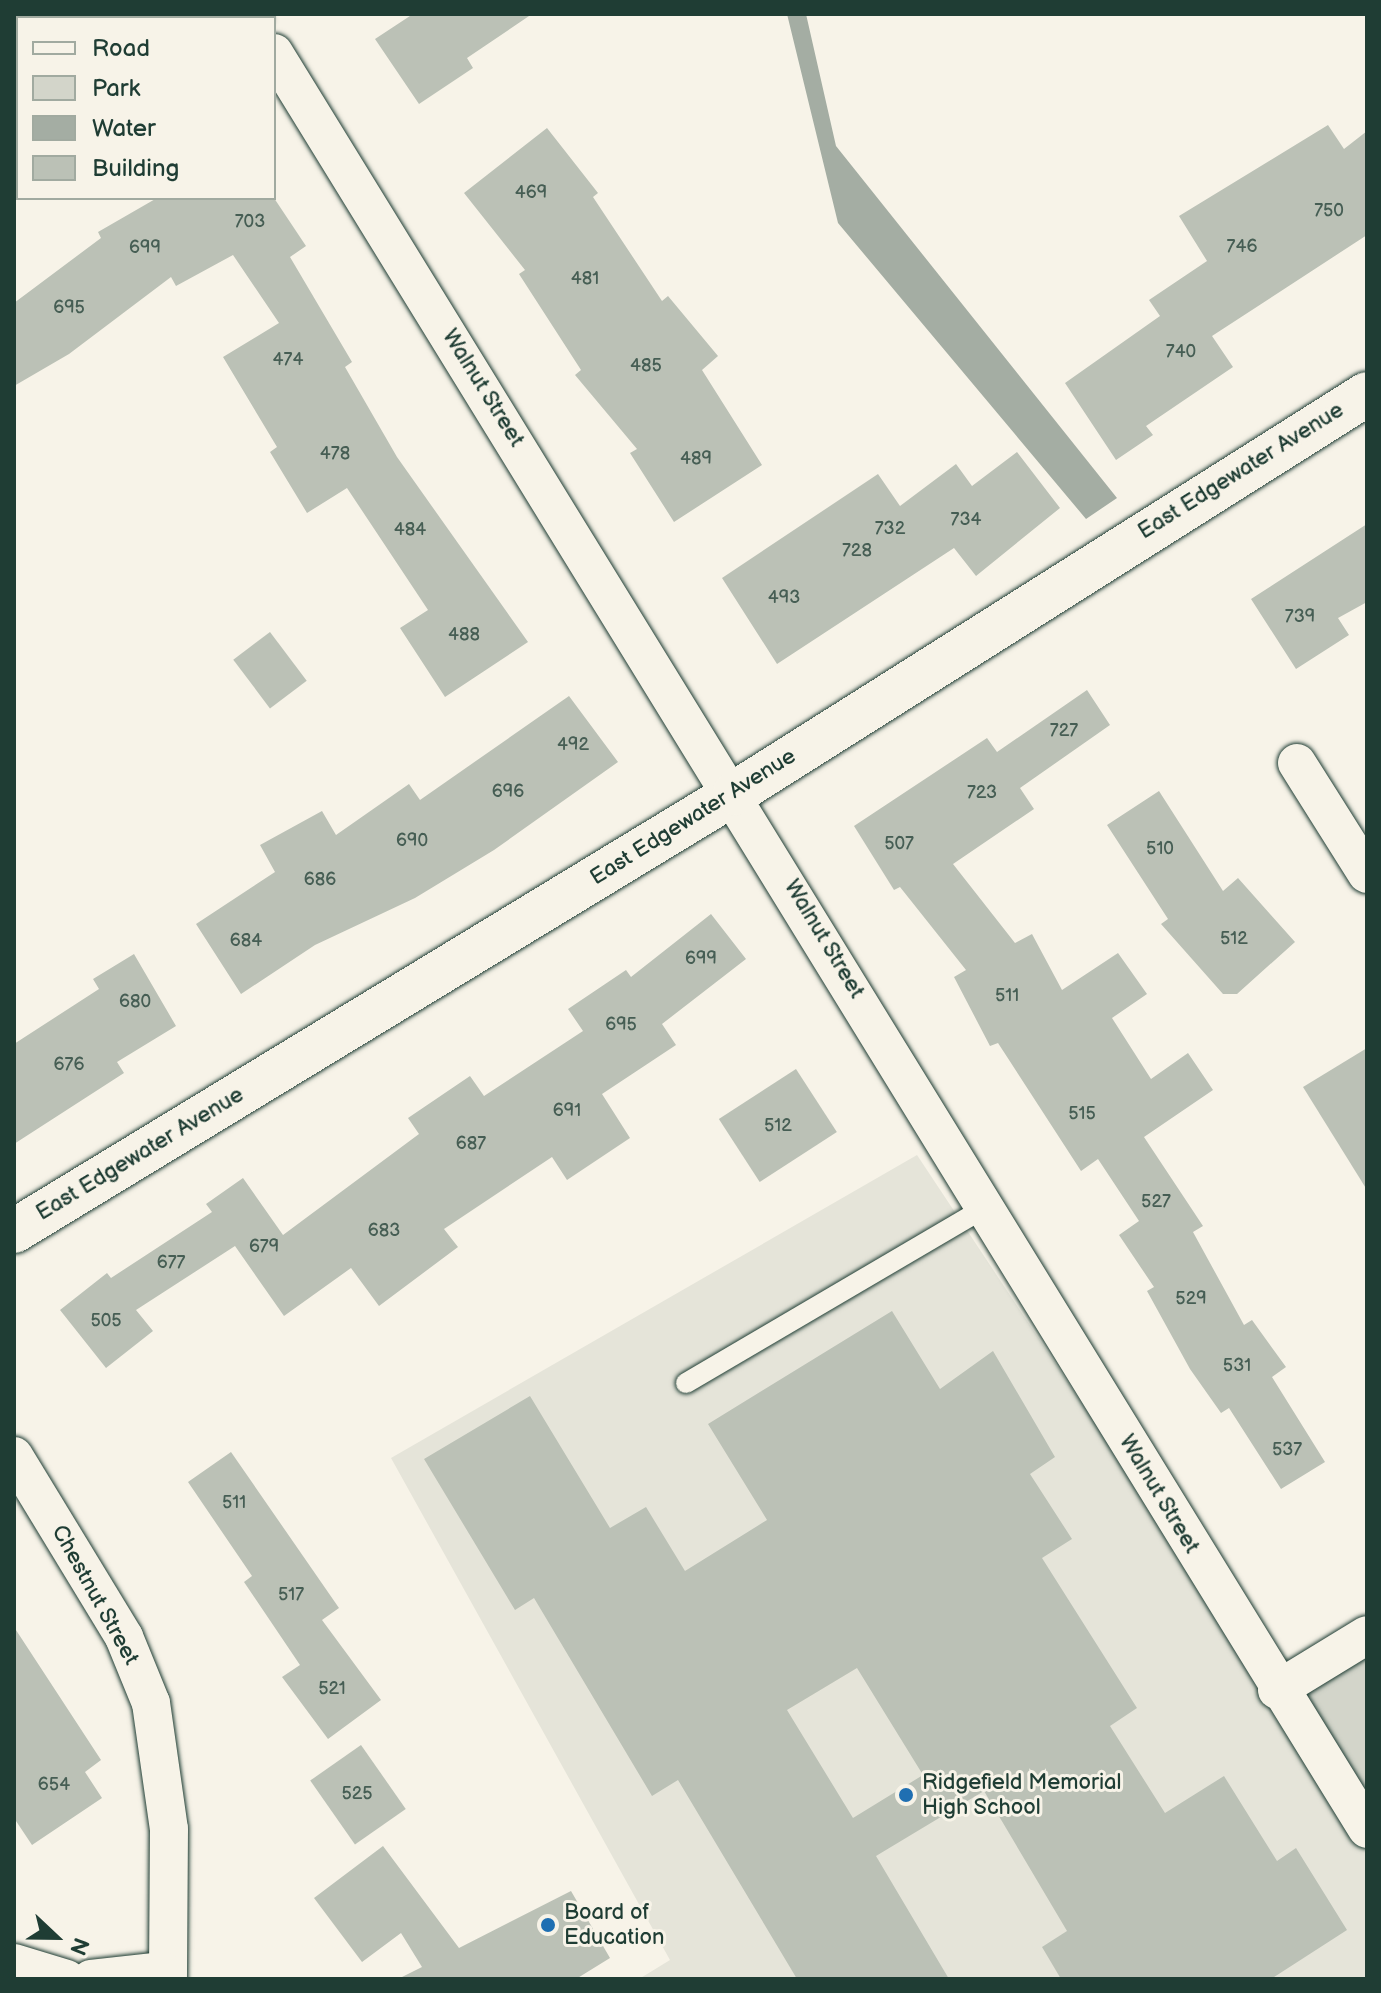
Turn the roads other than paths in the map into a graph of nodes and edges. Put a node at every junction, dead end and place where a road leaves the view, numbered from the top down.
1 (276, 56) edge
2 (1367, 394) edge
3 (1297, 763) dead end
4 (735, 793) junction
5 (1367, 874) edge
6 (986, 1207) junction
7 (14, 1231) edge
8 (686, 1383) dead end
9 (14, 1456) edge
10 (1367, 1635) edge
11 (1277, 1690) junction
12 (1367, 1829) edge
13 (14, 1963) edge
14 (166, 1975) edge
15 (67, 1979) edge
16 (91, 1979) edge

1 - 4 street, Walnut Street
2 - 4 street, East Edgewater Avenue
3 - 5 street
4 - 6 street, Walnut Street
4 - 7 street, East Edgewater Avenue
6 - 8 lane
6 - 11 street, Walnut Street
9 - 14 street, Chestnut Street
10 - 11 street
11 - 12 street, Walnut Street
13 - 15 street
14 - 16 street

